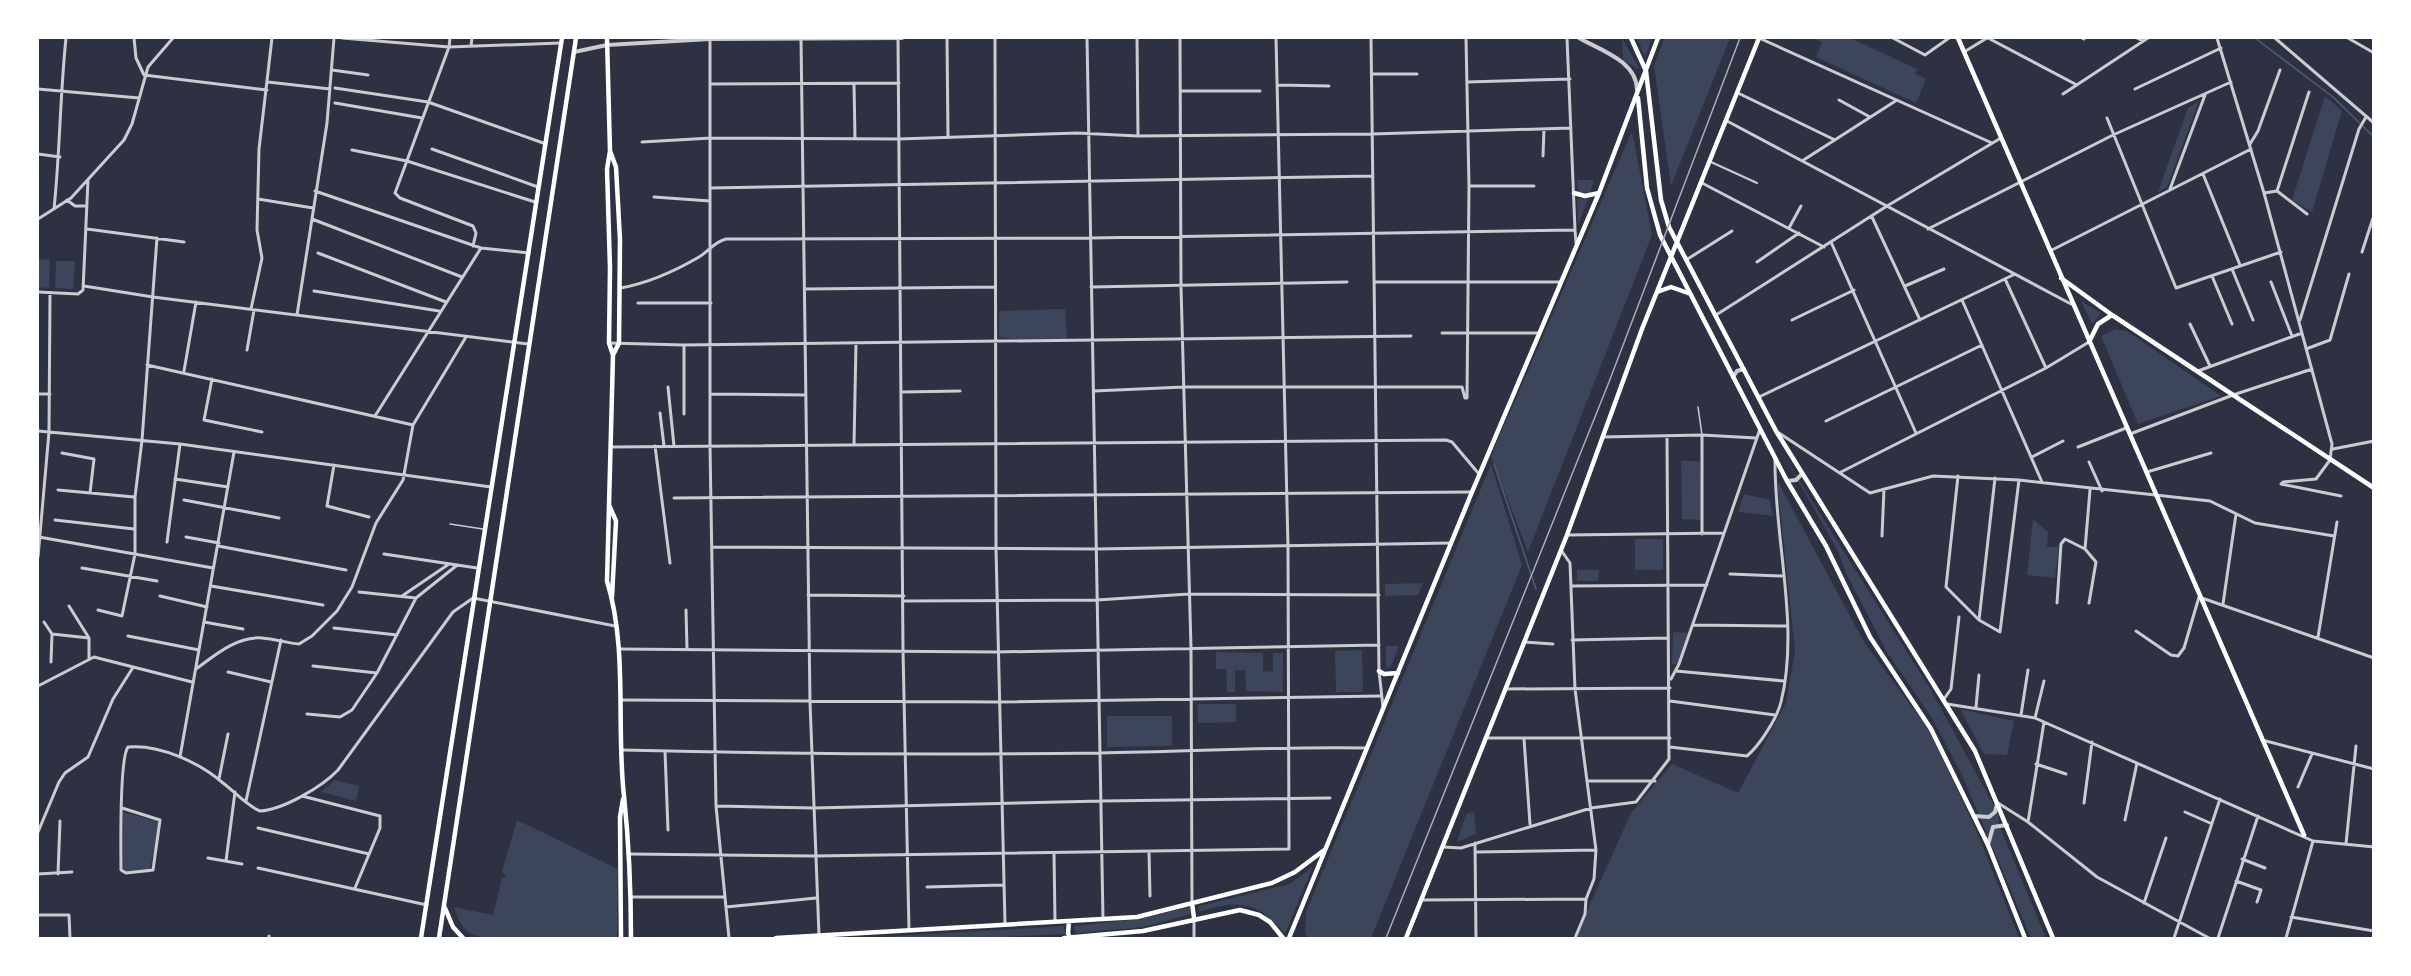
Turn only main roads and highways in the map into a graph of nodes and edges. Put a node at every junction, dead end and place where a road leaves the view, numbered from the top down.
1 (576, 38) edge
2 (607, 38) edge
3 (1631, 38) edge
4 (1658, 38) edge
5 (1759, 38) edge
6 (1958, 38) edge
7 (562, 40) edge
8 (1646, 71) junction
9 (1638, 96) junction
10 (610, 151) junction
11 (1574, 193) road end
12 (1599, 193) junction
13 (1677, 242) junction
14 (1671, 259) junction
15 (2061, 279) junction
16 (1658, 292) junction
17 (1688, 293) junction
18 (2112, 315) junction
19 (2089, 342) junction
20 (613, 355) junction
21 (2373, 488) edge
22 (1379, 671) road end
23 (1398, 673) junction
24 (624, 797) junction
25 (2304, 835) road end
26 (1325, 849) junction
27 (1192, 903) junction
28 (444, 904) junction
29 (1194, 918) junction
30 (1069, 922) junction
31 (786, 938) edge
32 (1071, 938) edge
33 (1100, 938) edge
34 (421, 939) edge
35 (439, 939) edge
36 (463, 939) edge
37 (621, 939) edge
38 (631, 939) edge
39 (776, 939) edge
40 (1064, 939) edge
41 (1282, 939) edge
42 (1289, 939) edge
43 (1406, 939) edge
44 (2025, 939) edge
45 (2053, 939) edge

1 - 28 main road
2 - 10 main road
3 - 8 main road
4 - 8 main road
5 - 13 main road
6 - 15 main road
7 - 34 main road
8 - 9 main road
8 - 13 main road
9 - 12 main road
9 - 14 main road
10 - 20 main road
10 - 20 main road
11 - 12 main road
12 - 23 main road
13 - 14 main road
13 - 45 main road
14 - 16 main road
14 - 17 main road
15 - 18 main road
15 - 19 main road
16 - 17 main road
16 - 43 main road
17 - 44 main road
18 - 19 main road
18 - 21 main road
19 - 25 main road
20 - 24 main road
22 - 23 main road
23 - 26 main road
24 - 37 main road
24 - 38 main road
26 - 27 main road
26 - 42 main road
27 - 29 main road
27 - 30 main road
28 - 35 main road
28 - 36 main road
29 - 33 main road
29 - 41 main road
30 - 31 main road
30 - 32 main road
31 - 39 main road
32 - 33 main road
32 - 40 main road

